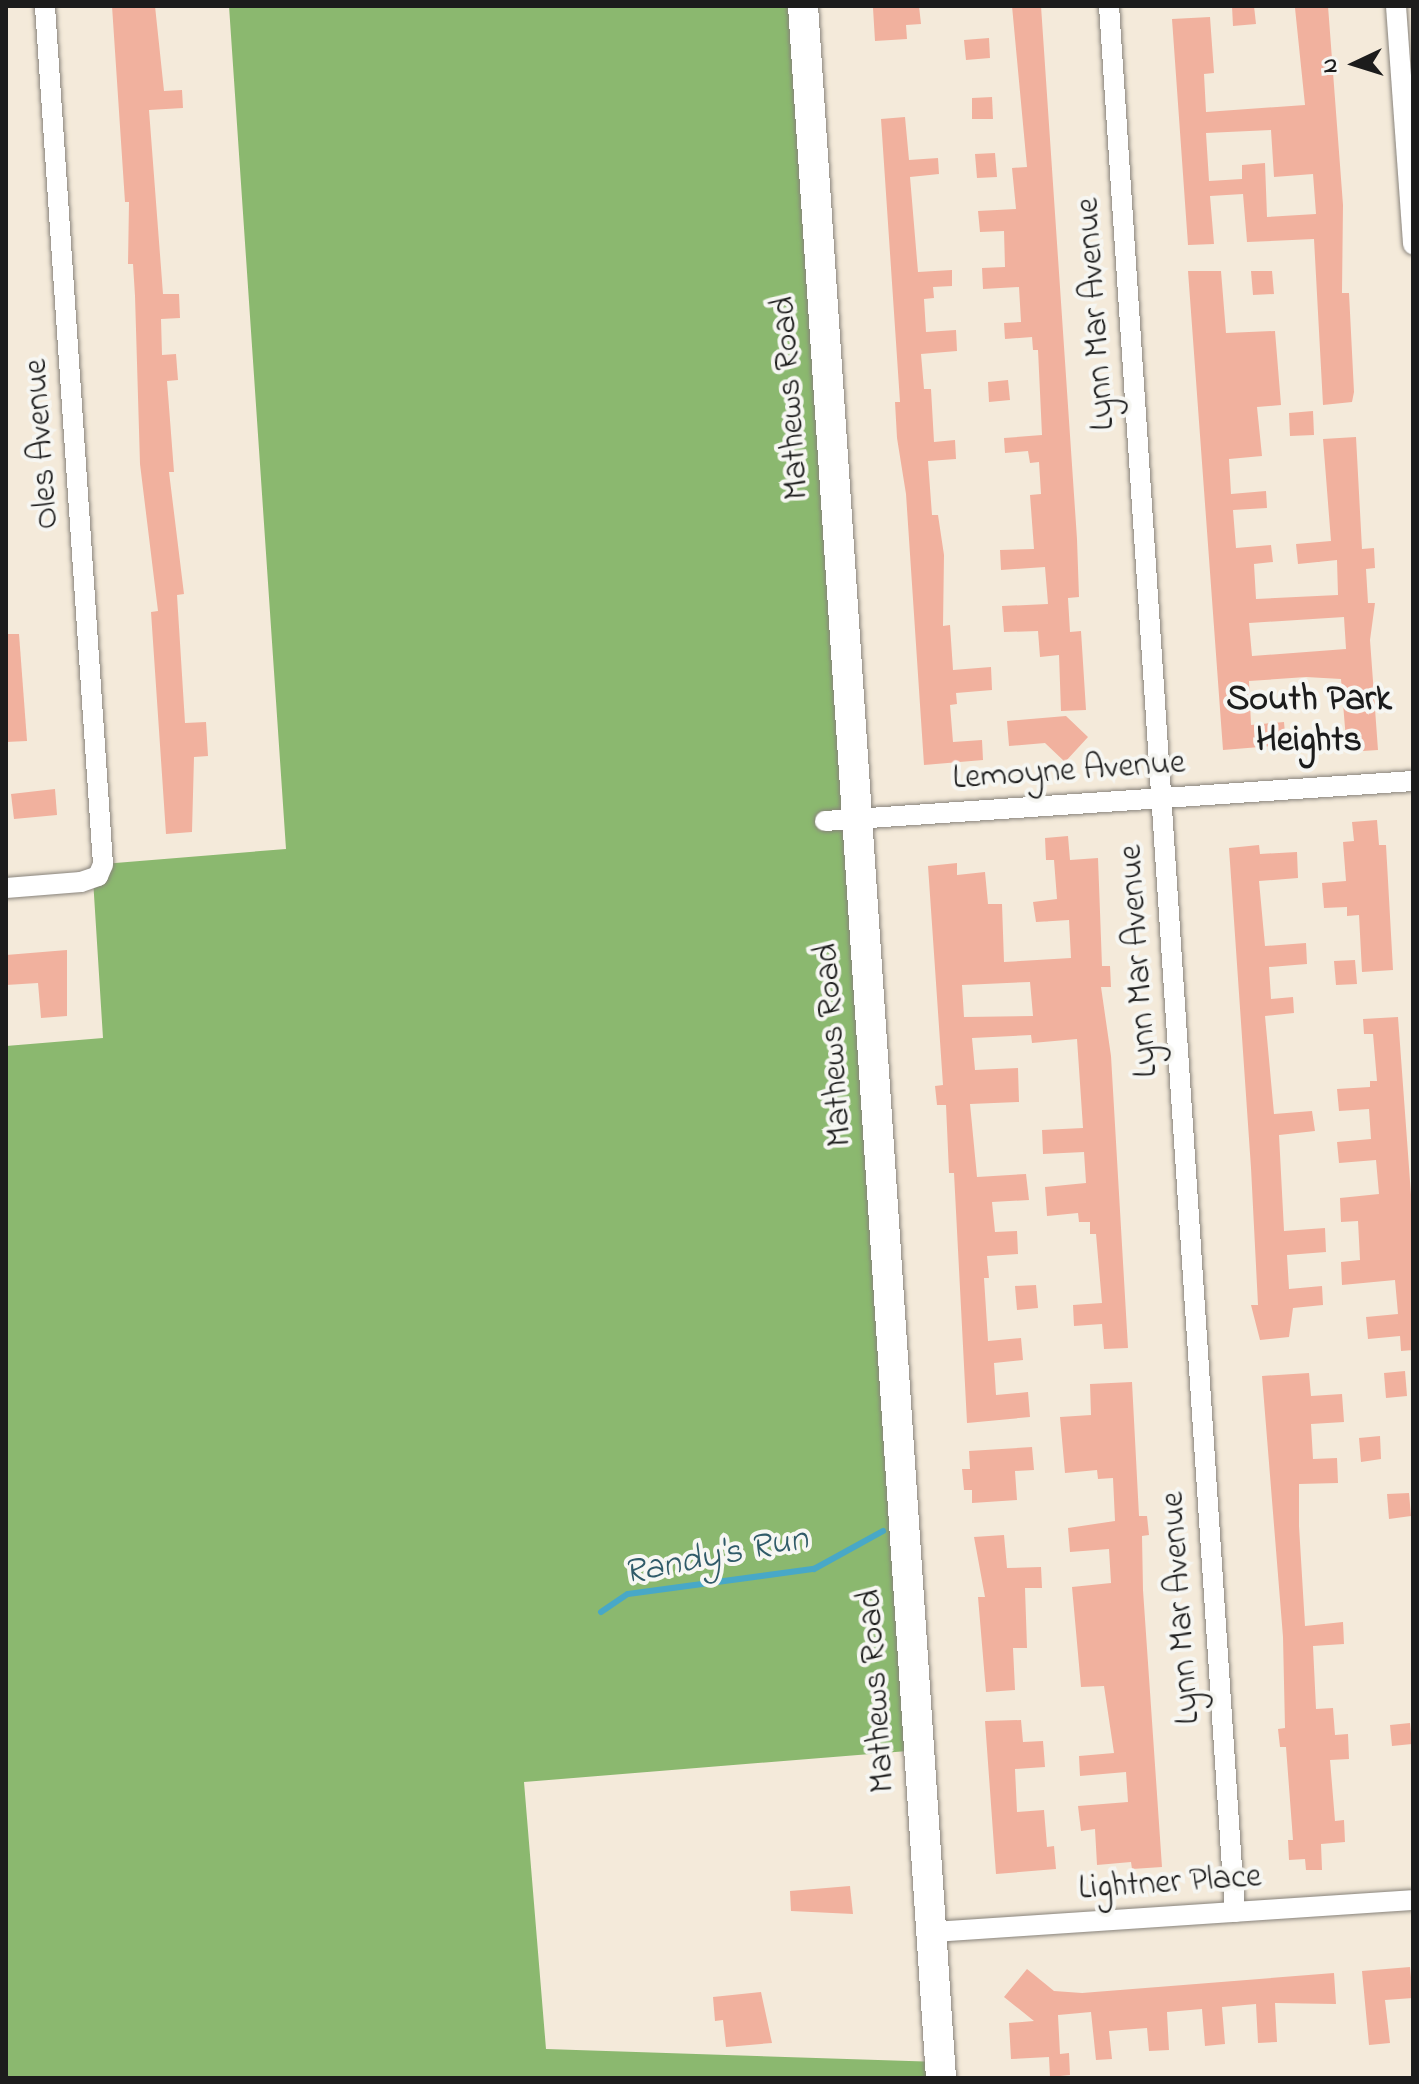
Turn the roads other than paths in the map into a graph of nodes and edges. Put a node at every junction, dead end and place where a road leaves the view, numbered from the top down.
1 (45, 6) edge
2 (803, 6) edge
3 (1109, 6) edge
4 (1396, 6) edge
5 (1413, 244) edge
6 (1413, 781) edge
7 (1161, 798) junction
8 (858, 818) junction
9 (825, 821) dead end
10 (6, 888) edge
11 (1413, 1900) edge
12 (1235, 1912) junction
13 (932, 1932) junction
14 (941, 2078) edge

1 - 10 street, Oles Avenue
2 - 8 street, Mathews Road
3 - 7 street, Lynn Mar Avenue
4 - 5 street
6 - 7 street, Lemoyne Avenue
7 - 8 street, Lemoyne Avenue
7 - 12 street, Lynn Mar Avenue
8 - 9 street, Lemoyne Avenue
8 - 13 street, Mathews Road
11 - 12 street, Lightner Place
12 - 13 street, Lightner Place
13 - 14 street, Mathews Road

